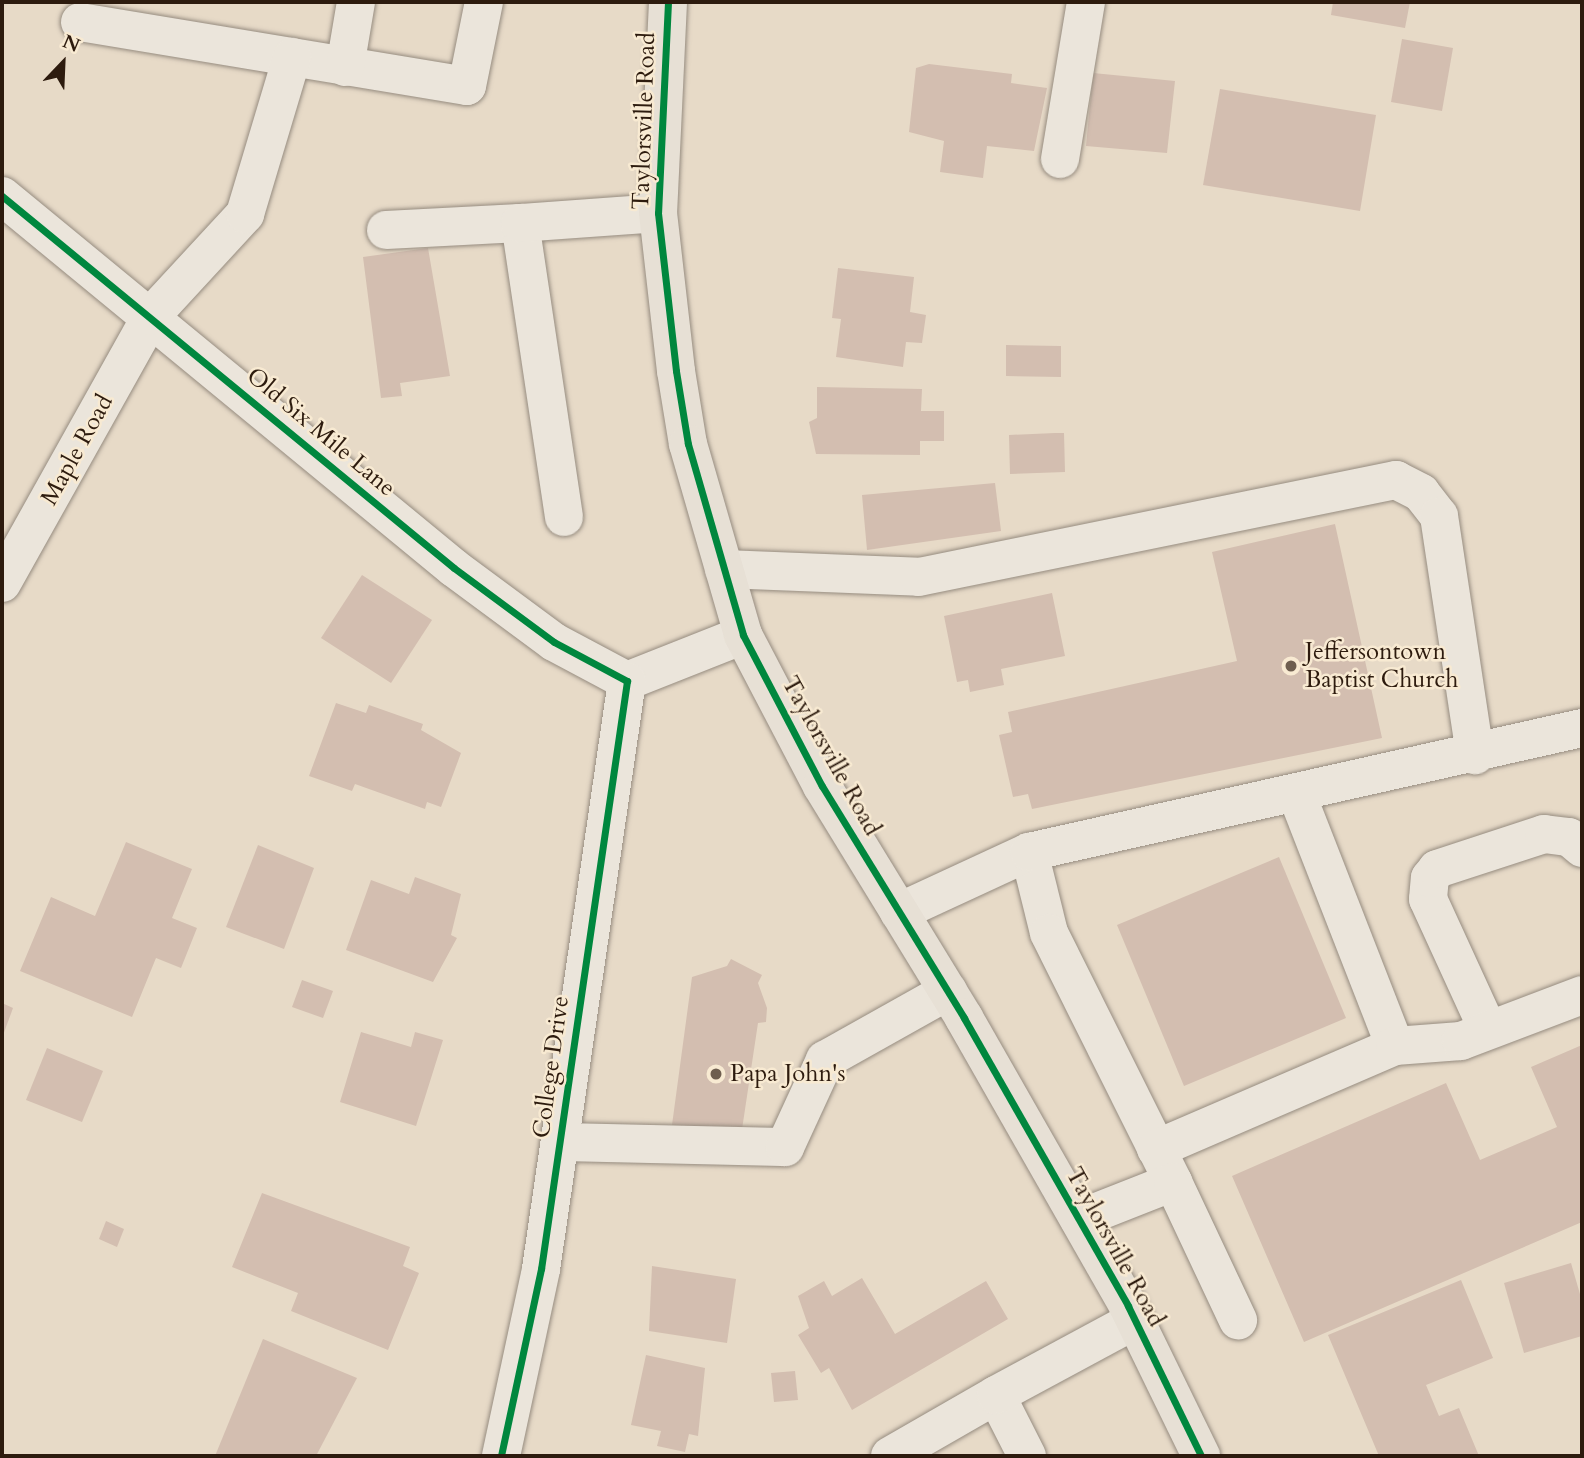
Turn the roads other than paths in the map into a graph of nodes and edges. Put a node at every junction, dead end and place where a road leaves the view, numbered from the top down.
1 (356, 2) edge
2 (484, 2) edge
3 (668, 2) edge
4 (1086, 2) edge
5 (80, 22) dead end
6 (292, 57) junction
7 (345, 67) junction
8 (1060, 159) dead end
9 (2, 196) edge
10 (658, 214) junction
11 (520, 223) junction
12 (386, 230) dead end
13 (151, 316) junction
14 (564, 517) dead end
15 (724, 569) junction
16 (2, 583) edge
17 (743, 635) junction
18 (627, 681) junction
19 (1582, 727) edge
20 (1475, 755) junction
21 (1297, 795) junction
22 (1582, 848) edge
23 (1029, 852) junction
24 (899, 912) junction
25 (948, 991) junction
26 (1582, 995) edge
27 (1488, 1030) junction
28 (1395, 1046) junction
29 (560, 1142) junction
30 (1165, 1165) junction
31 (1079, 1219) junction
32 (1135, 1320) junction
33 (1238, 1320) dead end
34 (996, 1395) junction
35 (501, 1456) edge
36 (890, 1456) edge
37 (1027, 1456) edge
38 (1201, 1456) edge

1 - 7 street
2 - 7 street
3 - 10 main road, Taylorsville Road
4 - 8 street
5 - 6 street
6 - 7 street
6 - 13 street, Maple Road
9 - 13 street, Old Six Mile Lane
10 - 11 street
10 - 15 main road, Taylorsville Road
11 - 12 street
11 - 14 street
13 - 16 street, Maple Road
13 - 18 street, Old Six Mile Lane
15 - 17 main road, Taylorsville Road
15 - 20 street
17 - 18 street
17 - 24 main road, Taylorsville Road
18 - 29 street, College Drive
19 - 20 street
20 - 21 street
21 - 23 street
21 - 28 street
22 - 27 street
23 - 24 street
23 - 30 street
24 - 25 main road, Taylorsville Road
25 - 29 street
25 - 31 main road, Taylorsville Road
26 - 27 street
27 - 28 street
28 - 30 street
29 - 35 street, College Drive
30 - 31 street
30 - 33 street
31 - 32 main road, Taylorsville Road
32 - 34 street
32 - 38 main road, Taylorsville Road
34 - 36 street
34 - 37 street

